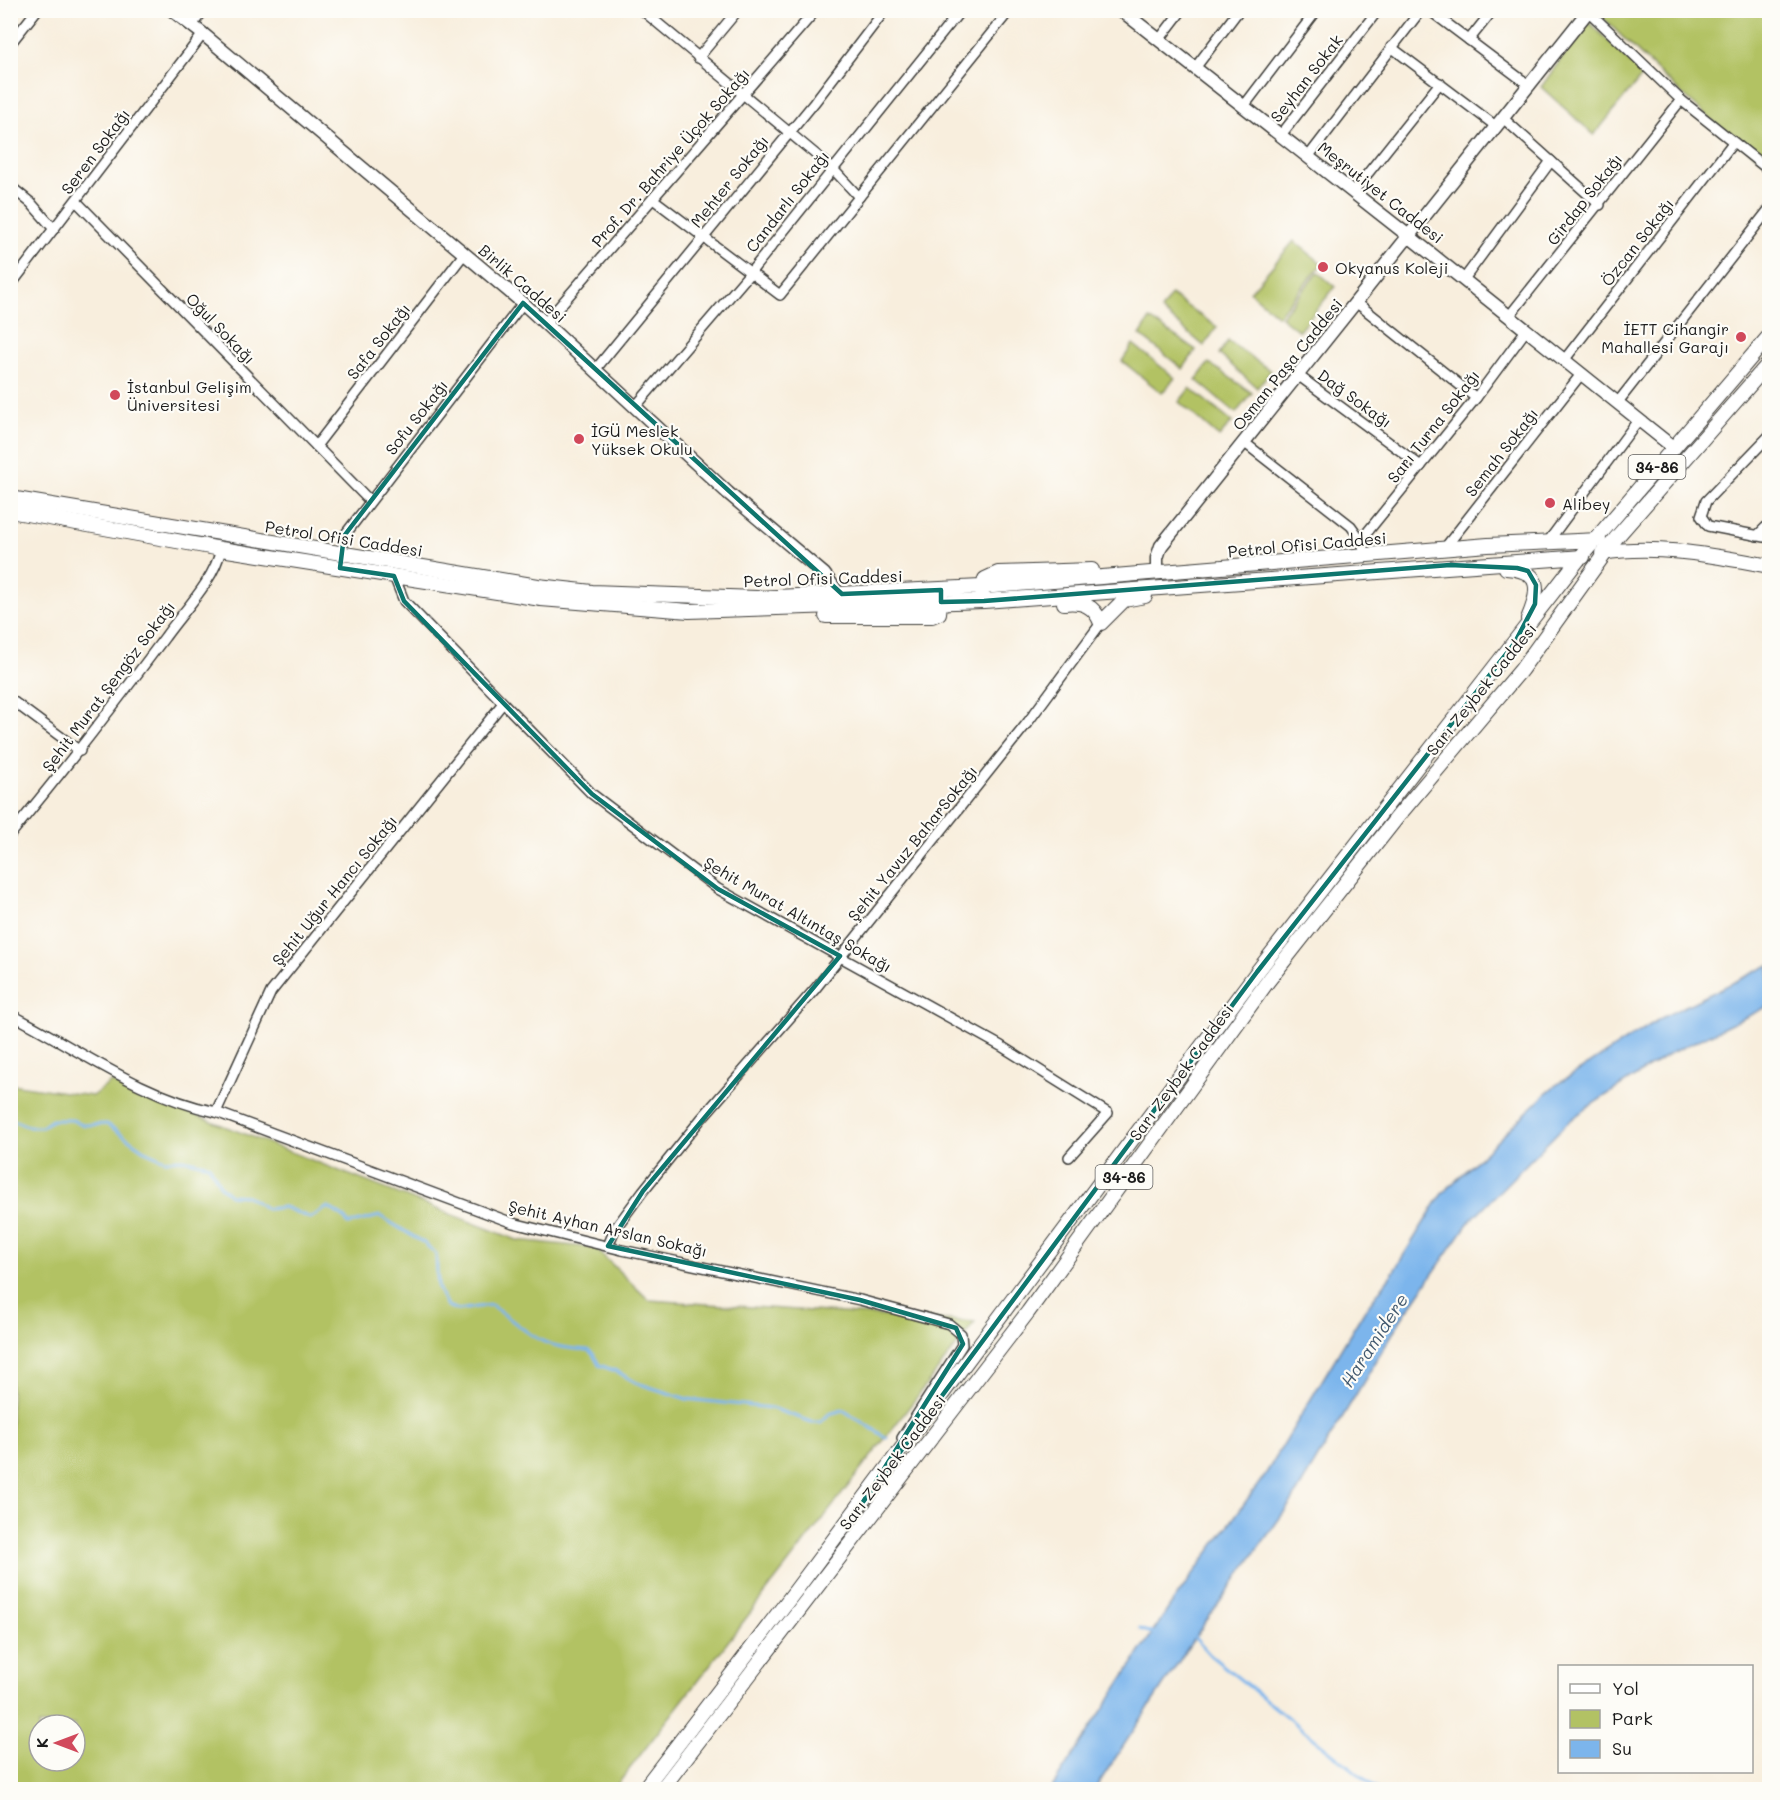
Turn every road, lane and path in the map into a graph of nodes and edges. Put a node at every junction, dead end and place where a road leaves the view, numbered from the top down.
1 (37, 10) edge
2 (172, 10) edge
3 (204, 10) edge
4 (642, 10) edge
5 (738, 10) edge
6 (816, 10) edge
7 (885, 10) edge
8 (961, 10) edge
9 (1010, 10) edge
10 (1121, 10) edge
11 (1182, 10) edge
12 (1239, 10) edge
13 (1317, 10) edge
14 (1378, 10) edge
15 (1421, 10) edge
16 (1429, 10) edge
17 (1493, 10) edge
18 (1588, 11) edge
19 (654, 14) edge
20 (192, 25) junction
21 (203, 34) junction
22 (1159, 40) junction
23 (1469, 40) junction
24 (10, 44) edge
25 (1391, 46) junction
26 (698, 58) junction
27 (1195, 68) junction
28 (1440, 83) junction
29 (1530, 86) junction
30 (743, 97) junction
31 (1681, 100) junction
32 (1244, 106) junction
33 (1500, 123) junction
34 (787, 133) junction
35 (1281, 135) junction
36 (1732, 144) junction
37 (1308, 156) junction
38 (1551, 161) junction
39 (832, 168) junction
40 (1770, 171) edge
41 (10, 186) edge
42 (1353, 192) junction
43 (859, 197) junction
44 (653, 199) junction
45 (76, 201) junction
46 (1600, 205) junction
47 (1770, 208) edge
48 (54, 229) junction
49 (1410, 237) junction
50 (703, 238) junction
51 (464, 254) junction
52 (750, 273) junction
53 (1464, 279) junction
54 (10, 286) edge
55 (523, 303) junction
56 (1357, 303) junction
57 (1510, 315) junction
58 (545, 323) junction
59 (1527, 329) junction
60 (1770, 335) edge
61 (1565, 359) junction
62 (1770, 362) edge
63 (595, 370) junction
64 (1582, 373) junction
65 (1299, 376) junction
66 (1476, 398) junction
67 (1618, 402) junction
68 (634, 407) junction
69 (1639, 419) junction
70 (1770, 435) edge
71 (1245, 443) junction
72 (316, 446) junction
73 (1674, 448) junction
74 (1421, 466) junction
75 (10, 498) edge
76 (370, 501) junction
77 (10, 511) edge
78 (1770, 523) edge
79 (1757, 536) junction
80 (1616, 538) junction
81 (1770, 538) edge
82 (1362, 540) junction
83 (1594, 541) junction
84 (1547, 543) junction
85 (1641, 548) junction
86 (221, 549) junction
87 (1444, 549) junction
88 (1606, 553) junction
89 (342, 554) junction
90 (1366, 555) junction
91 (1580, 558) junction
92 (1450, 565) junction
93 (1770, 566) edge
94 (340, 568) junction
95 (1157, 572) junction
96 (394, 576) junction
97 (1213, 583) junction
98 (839, 594) junction
99 (983, 594) junction
100 (941, 596) junction
101 (1101, 623) junction
102 (1514, 644) junction
103 (10, 699) edge
104 (503, 703) junction
105 (80, 751) junction
106 (10, 836) edge
107 (840, 956) junction
108 (10, 1014) edge
109 (216, 1112) junction
110 (1069, 1157) dead end
111 (608, 1246) junction
112 (863, 1502) junction
113 (643, 1790) edge
114 (661, 1790) edge

1 - 24 street
2 - 20 main road, Birlik Caddesi
3 - 20 street
4 - 19 street
5 - 26 street
6 - 30 street, Prof. Dr. Bahriye Üçok Sokağı
7 - 34 street, Mehter Sokağı
8 - 39 street, Candarlı Sokağı
9 - 43 street
10 - 22 main road, Meşrutiyet Caddesi
11 - 22 street
12 - 27 street
13 - 32 street
14 - 35 street, Seyhan Sokak
15 - 25 street
16 - 23 street
17 - 23 street
18 - 29 main road, Osman Paşa Caddesi
18 - 31 street
19 - 26 street
20 - 21 main road, Birlik Caddesi
21 - 45 street, Seren Sokağı
21 - 51 main road, Birlik Caddesi
22 - 27 main road, Meşrutiyet Caddesi
23 - 29 street
25 - 28 street
25 - 37 street
26 - 30 street
27 - 32 main road, Meşrutiyet Caddesi
28 - 33 street
28 - 42 street
29 - 33 main road, Osman Paşa Caddesi
30 - 34 street
30 - 44 street, Prof. Dr. Bahriye Üçok Sokağı
31 - 36 street
31 - 46 street, Girdap Sokağı
32 - 35 main road, Meşrutiyet Caddesi
33 - 38 street
33 - 49 main road, Osman Paşa Caddesi
34 - 39 street
34 - 50 street, Mehter Sokağı
35 - 37 main road, Meşrutiyet Caddesi
36 - 40 street
36 - 61 street, Özcan Sokağı
37 - 42 main road, Meşrutiyet Caddesi
38 - 46 street
38 - 53 street
39 - 43 street
39 - 52 street, Candarlı Sokağı
41 - 48 street
42 - 49 main road, Meşrutiyet Caddesi
43 - 52 street
44 - 50 street
44 - 58 street, Prof. Dr. Bahriye Üçok Sokağı
45 - 48 street, Seren Sokağı
45 - 72 street, Oğul Sokağı
46 - 57 street, Girdap Sokağı
47 - 67 street
48 - 54 street, Seren Sokağı
49 - 53 main road, Meşrutiyet Caddesi
49 - 56 main road, Osman Paşa Caddesi
50 - 52 street
50 - 63 street, Mehter Sokağı
51 - 55 main road, Birlik Caddesi
51 - 72 street, Safa Sokağı
52 - 68 street, Candarlı Sokağı
53 - 57 main road, Meşrutiyet Caddesi
55 - 58 main road, Birlik Caddesi
55 - 76 street, Sofu Sokağı
56 - 65 main road, Osman Paşa Caddesi
56 - 66 street
57 - 59 main road, Meşrutiyet Caddesi
58 - 63 main road, Birlik Caddesi
59 - 61 main road, Meşrutiyet Caddesi
59 - 66 street, Sarı Turna Sokağı
60 - 73 main road, 34-86
61 - 64 main road, Meşrutiyet Caddesi
62 - 80 main road, Sarı Zeybek Caddesi
63 - 68 main road, Birlik Caddesi
64 - 67 main road, Meşrutiyet Caddesi
64 - 87 street, Semah Sokağı
65 - 71 main road, Osman Paşa Caddesi
65 - 74 street, Dağ Sokağı
66 - 74 street, Sarı Turna Sokağı
67 - 69 main road, Meşrutiyet Caddesi
68 - 98 main road, Birlik Caddesi
69 - 73 main road, Meşrutiyet Caddesi
69 - 84 street
70 - 79 street
71 - 82 street
71 - 95 main road, Osman Paşa Caddesi
72 - 76 street, Oğul Sokağı
73 - 83 main road, 34-86
74 - 82 street, Sarı Turna Sokağı
75 - 89 main road, Petrol Ofisi Caddesi
76 - 89 street, Sofu Sokağı
77 - 86 main road, Petrol Ofisi Caddesi
78 - 79 street
79 - 81 street
80 - 83 main road, Petrol Ofisi Caddesi
80 - 85 main road, Petrol Ofisi Caddesi
80 - 88 main road, Sarı Zeybek Caddesi
82 - 90 street
83 - 84 main road, Petrol Ofisi Caddesi
83 - 91 main road, 34-86
84 - 87 main road, Petrol Ofisi Caddesi
85 - 88 main road, Petrol Ofisi Caddesi
85 - 93 main road, Petrol Ofisi Caddesi
86 - 94 main road, Petrol Ofisi Caddesi
86 - 105 street, Şehit Murat Şengöz Sokağı
87 - 90 main road, Petrol Ofisi Caddesi
88 - 91 main road, Petrol Ofisi Caddesi
88 - 114 main road, Sarı Zeybek Caddesi / 34-86
89 - 94 main road
89 - 98 main road, Petrol Ofisi Caddesi
90 - 95 main road, Petrol Ofisi Caddesi
91 - 92 main road, Petrol Ofisi Caddesi
91 - 102 main road, Sarı Zeybek Caddesi / 34-86
92 - 97 main road, Petrol Ofisi Caddesi
92 - 102 main road
94 - 96 main road, Petrol Ofisi Caddesi
95 - 99 main road, Petrol Ofisi Caddesi
96 - 100 main road, Petrol Ofisi Caddesi
96 - 104 street, Şehit Murat Altıntaş Sokağı
97 - 99 main road, Petrol Ofisi Caddesi
97 - 101 main road
98 - 100 main road, Petrol Ofisi Caddesi
99 - 100 main road, Petrol Ofisi Caddesi
99 - 101 main road
101 - 107 street, Şehit Yavuz BaharSokağı
102 - 112 main road, Sarı Zeybek Caddesi / 34-86
103 - 105 street
104 - 107 street, Şehit Murat Altıntaş Sokağı
104 - 109 street, Şehit Uğur Hancı Sokağı
105 - 106 street, Şehit Murat Şengöz Sokağı
107 - 110 street, Şehit Murat Altıntaş Sokağı
107 - 111 street, Şehit Yavuz BaharSokağı
108 - 109 street, Şehit Ayhan Arslan Sokağı
109 - 111 street, Şehit Ayhan Arslan Sokağı
111 - 112 street, Şehit Ayhan Arslan Sokağı
112 - 113 main road, Sarı Zeybek Caddesi / 34-86

